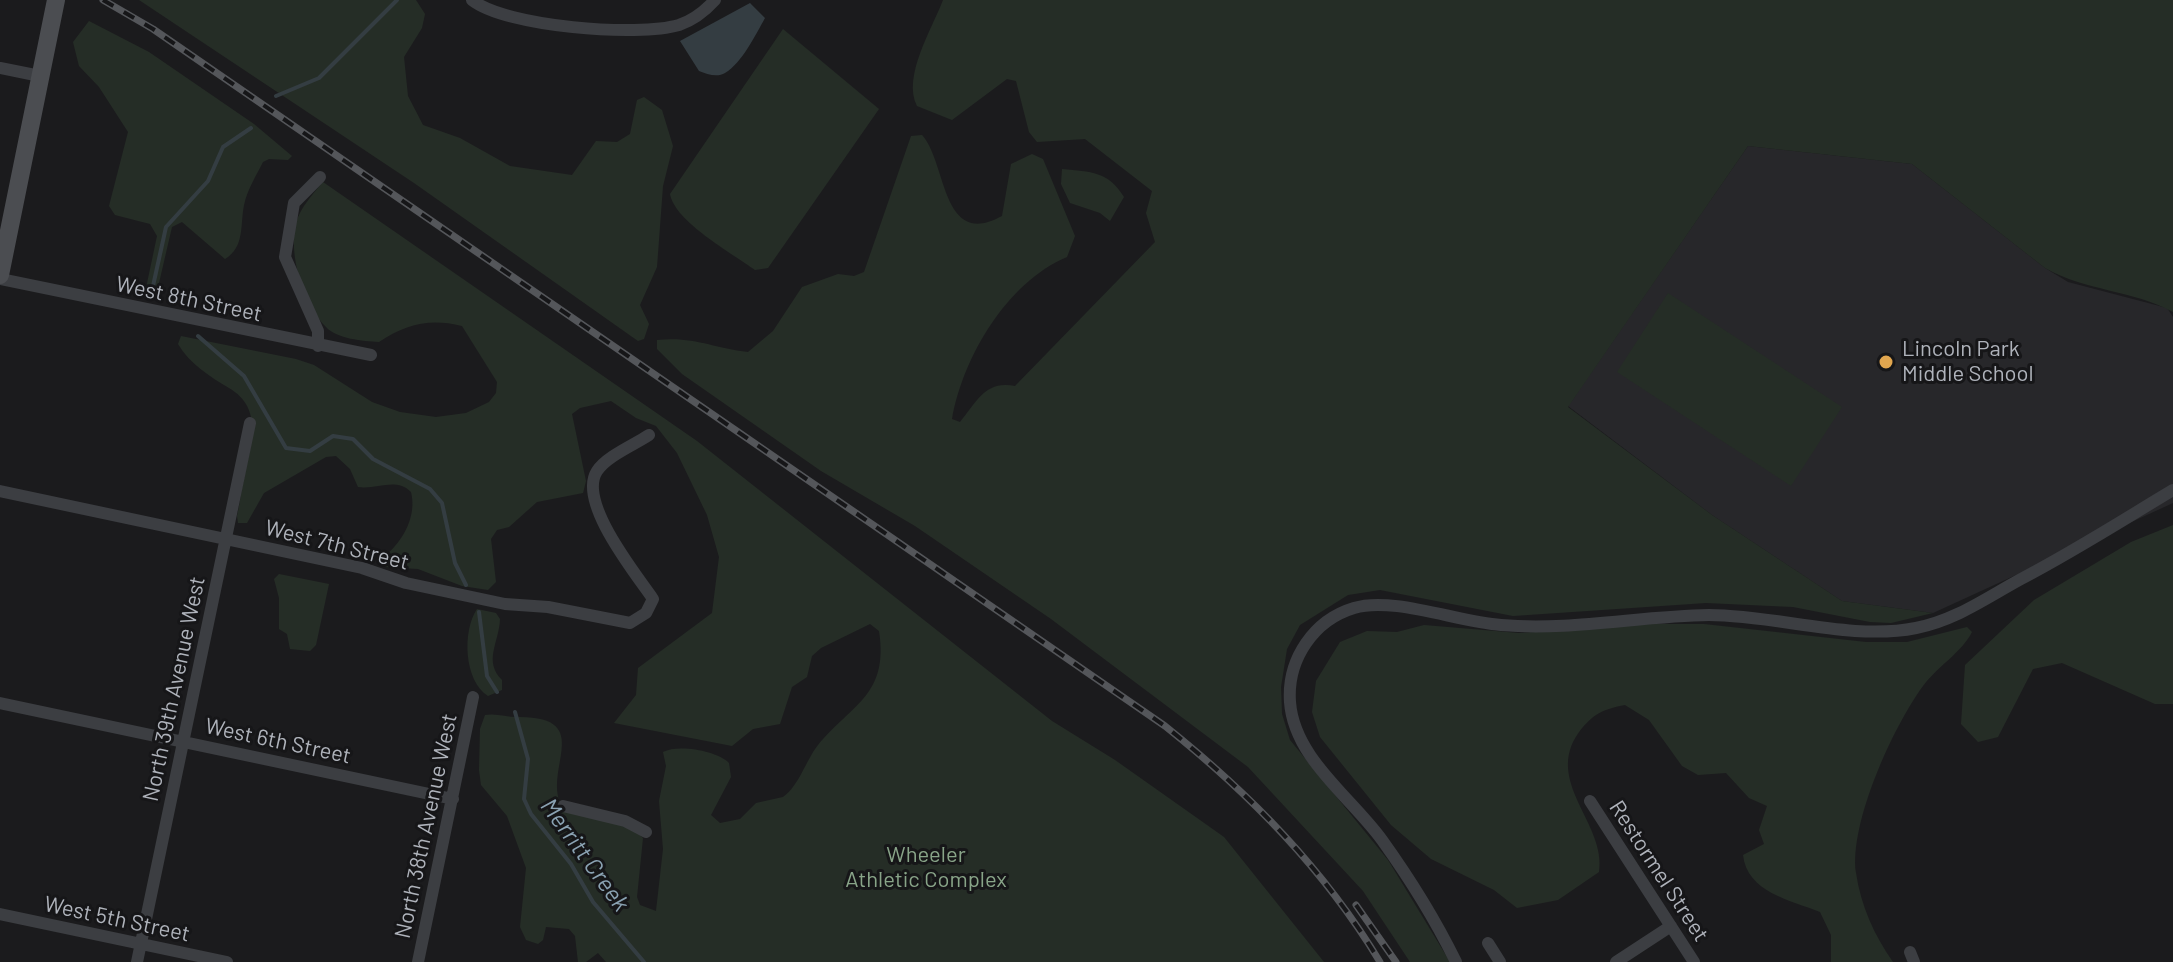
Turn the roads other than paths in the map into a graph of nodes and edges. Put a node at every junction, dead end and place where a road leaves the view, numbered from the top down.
1 (56, 0) edge
2 (472, 0) edge
3 (715, 0) edge
4 (0, 68) edge
5 (40, 76) junction
6 (320, 177) dead end
7 (0, 277) edge
8 (318, 346) junction
9 (371, 355) dead end
10 (250, 423) dead end
11 (649, 435) dead end
12 (2173, 490) edge
13 (0, 491) edge
14 (226, 538) junction
15 (473, 697) dead end
16 (0, 703) edge
17 (183, 741) junction
18 (453, 799) junction
19 (1590, 801) dead end
20 (563, 806) dead end
21 (646, 832) dead end
22 (0, 914) edge
23 (1671, 926) junction
24 (1488, 943) dead end
25 (141, 944) junction
26 (137, 962) edge
27 (227, 962) edge
28 (418, 962) edge
29 (1456, 962) edge
30 (1500, 962) edge
31 (1616, 962) edge
32 (1694, 962) edge

1 - 5 main road
2 - 3 street
4 - 5 street
5 - 7 main road
6 - 8 street
7 - 8 street, West 8th Street
8 - 9 street, West 8th Street
10 - 14 street, North 39th Avenue West
11 - 14 street, West 7th Street
12 - 29 street
13 - 14 street, West 7th Street
14 - 17 street, North 39th Avenue West
15 - 18 street, North 38th Avenue West
16 - 17 street, West 6th Street
17 - 18 street, West 6th Street
17 - 25 street, North 39th Avenue West
18 - 28 street, North 38th Avenue West
19 - 23 street, Restormel Street
20 - 21 street
22 - 25 street, West 5th Street
23 - 31 street
23 - 32 street, Restormel Street
24 - 30 street
25 - 26 street, North 39th Avenue West
25 - 27 street, West 5th Street

